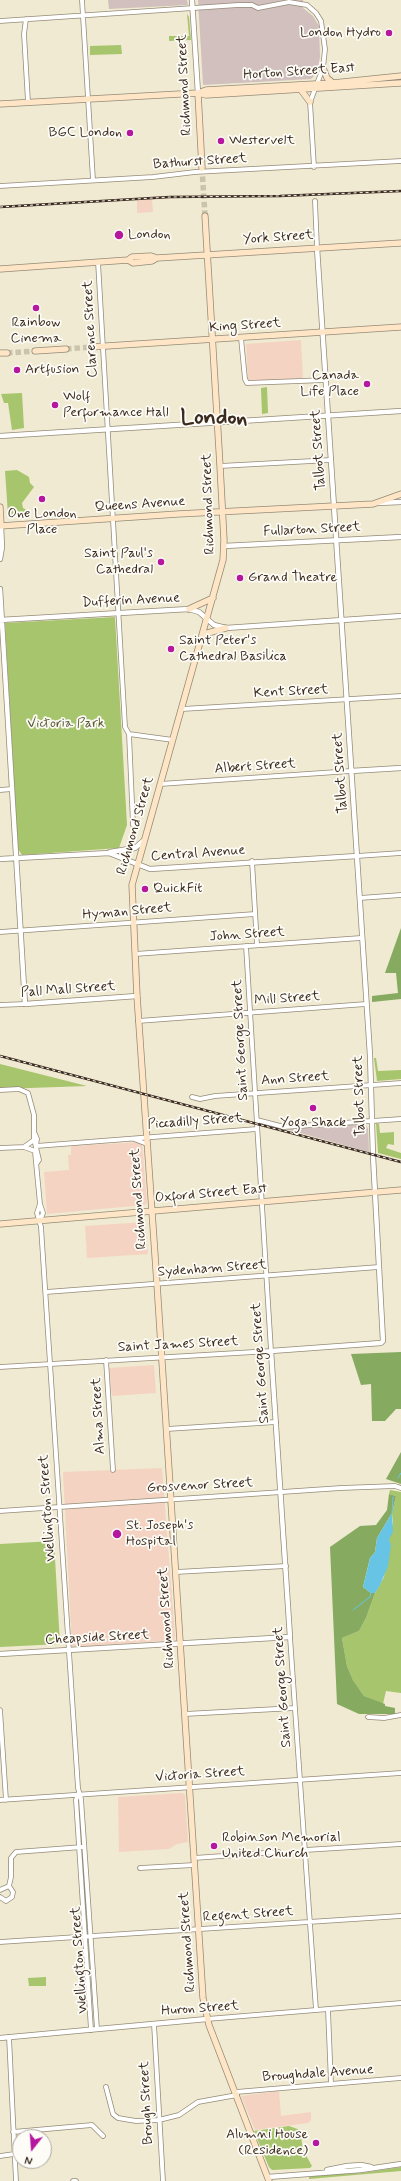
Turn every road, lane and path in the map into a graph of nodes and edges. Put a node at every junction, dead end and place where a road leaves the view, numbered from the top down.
1 (82, 0) edge
2 (192, 0) edge
3 (193, 8) junction
4 (83, 15) junction
5 (26, 19) junction
6 (0, 21) edge
7 (323, 68) junction
8 (401, 76) edge
9 (333, 83) junction
10 (401, 83) edge
11 (316, 86) junction
12 (301, 90) junction
13 (198, 93) junction
14 (88, 98) junction
15 (28, 102) junction
16 (310, 102) junction
17 (0, 104) edge
18 (401, 161) edge
19 (314, 167) junction
20 (202, 168) tunnel mouth
21 (93, 180) junction
22 (0, 186) edge
23 (315, 201) dead end
24 (205, 216) tunnel mouth
25 (401, 243) edge
26 (317, 248) junction
27 (207, 255) junction
28 (98, 262) junction
29 (0, 269) edge
30 (401, 327) edge
31 (324, 333) junction
32 (241, 338) junction
33 (212, 340) junction
34 (102, 345) junction
35 (91, 347) tunnel mouth
36 (66, 349) tunnel mouth
37 (35, 351) tunnel mouth
38 (0, 353) edge
39 (7, 353) tunnel mouth
40 (326, 380) junction
41 (401, 411) edge
42 (328, 415) junction
43 (217, 422) junction
44 (107, 430) junction
45 (0, 436) edge
46 (331, 460) junction
47 (220, 466) junction
48 (401, 494) edge
49 (401, 502) edge
50 (377, 503) junction
51 (0, 506) edge
52 (334, 506) junction
53 (222, 512) junction
54 (113, 519) junction
55 (1, 526) edge
56 (401, 537) edge
57 (337, 540) junction
58 (224, 546) junction
59 (0, 559) edge
60 (0, 589) edge
61 (213, 598) junction
62 (189, 609) junction
63 (119, 613) junction
64 (401, 616) edge
65 (208, 619) junction
66 (1, 620) edge
67 (343, 621) junction
68 (226, 628) junction
69 (204, 634) junction
70 (401, 696) edge
71 (347, 700) junction
72 (182, 709) junction
73 (129, 734) junction
74 (173, 740) junction
75 (401, 768) edge
76 (351, 771) junction
77 (160, 784) junction
78 (12, 789) junction
79 (0, 790) edge
80 (133, 825) dead end
81 (144, 841) junction
82 (109, 853) junction
83 (401, 853) edge
84 (357, 856) junction
85 (16, 858) junction
86 (0, 859) edge
87 (252, 861) junction
88 (137, 864) junction
89 (401, 895) edge
90 (360, 898) junction
91 (255, 914) junction
92 (134, 923) junction
93 (22, 931) junction
94 (0, 932) edge
95 (361, 938) junction
96 (257, 945) junction
97 (246, 946) junction
98 (135, 954) junction
99 (137, 996) junction
100 (25, 1004) junction
101 (366, 1004) junction
102 (0, 1005) edge
103 (251, 1012) junction
104 (138, 1021) junction
105 (401, 1083) edge
106 (370, 1085) junction
107 (0, 1090) edge
108 (255, 1093) junction
109 (192, 1097) dead end
110 (401, 1119) edge
111 (257, 1120) junction
112 (372, 1121) junction
113 (257, 1129) junction
114 (147, 1137) junction
115 (134, 1139) junction
116 (147, 1144) junction
117 (35, 1146) junction
118 (24, 1147) junction
119 (0, 1148) edge
120 (401, 1190) edge
121 (375, 1192) junction
122 (262, 1201) junction
123 (152, 1211) junction
124 (40, 1221) junction
125 (0, 1224) edge
126 (379, 1267) junction
127 (267, 1276) junction
128 (157, 1284) junction
129 (46, 1292) junction
130 (381, 1343) joint
131 (271, 1351) junction
132 (162, 1357) junction
133 (106, 1360) junction
134 (50, 1364) junction
135 (0, 1367) edge
136 (276, 1422) junction
137 (167, 1429) junction
138 (113, 1470) dead end
139 (401, 1488) edge
140 (281, 1493) junction
141 (170, 1499) junction
142 (60, 1507) junction
143 (0, 1510) edge
144 (286, 1566) junction
145 (176, 1572) junction
146 (290, 1637) junction
147 (181, 1644) junction
148 (69, 1650) junction
149 (0, 1654) edge
150 (295, 1708) junction
151 (0, 1710) edge
152 (185, 1714) junction
153 (401, 1715) edge
154 (368, 1717) dead end
155 (401, 1773) edge
156 (300, 1779) junction
157 (189, 1787) junction
158 (78, 1794) junction
159 (0, 1800) edge
160 (6, 1800) junction
161 (401, 1844) edge
162 (79, 1847) junction
163 (84, 1847) junction
164 (306, 1850) junction
165 (279, 1852) dead end
166 (194, 1858) junction
167 (194, 1865) junction
168 (140, 1868) dead end
169 (9, 1886) junction
170 (0, 1890) edge
171 (84, 1890) junction
172 (0, 1897) edge
173 (401, 1916) edge
174 (310, 1922) junction
175 (199, 1930) junction
176 (85, 1936) junction
177 (90, 1936) junction
178 (0, 1942) edge
179 (401, 2003) edge
180 (316, 2010) junction
181 (328, 2010) junction
182 (207, 2019) junction
183 (154, 2024) junction
184 (97, 2029) junction
185 (91, 2030) junction
186 (9, 2037) junction
187 (0, 2038) edge
188 (401, 2078) edge
189 (331, 2084) junction
190 (106, 2086) dead end
191 (236, 2094) junction
192 (159, 2120) junction
193 (13, 2129) edge
194 (47, 2129) edge
195 (103, 2136) dead end
196 (12, 2154) edge
197 (0, 2156) edge
198 (401, 2164) edge
199 (15, 2169) edge
200 (269, 2179) edge
201 (16, 2181) edge
202 (163, 2181) edge

1 - 4 street
2 - 3 street, Richmond Street
3 - 4 street
3 - 7 street
3 - 13 street, Richmond Street
4 - 5 street
4 - 14 street
5 - 6 street
5 - 15 street
7 - 9 main road
7 - 11 street
8 - 9 main road, Horton Street East
9 - 11 main road, Horton Street East
10 - 11 main road, Horton Street East
11 - 12 main road, Horton Street East
11 - 13 main road, Horton Street East
11 - 16 street
12 - 13 main road, Horton Street East
12 - 16 main road
13 - 14 main road, Horton Street East
13 - 20 main road, Richmond Street
14 - 15 main road, Horton Street East
14 - 21 street
15 - 17 main road, Horton Street East
16 - 19 street
18 - 19 street, Bathurst Street
19 - 21 street, Bathurst Street
21 - 22 street, Bathurst Street
23 - 26 street, Talbot Street
24 - 27 main road, Richmond Street
25 - 26 main road, York Street
26 - 27 main road, York Street
26 - 31 street, Talbot Street
27 - 28 main road, York Street
27 - 33 main road, Richmond Street
28 - 29 main road, York Street
28 - 34 street, Clarence Street
30 - 31 main road, King Street
31 - 32 main road, King Street
31 - 40 street, Talbot Street
32 - 33 main road, King Street
32 - 40 street
33 - 34 main road, King Street
33 - 43 main road, Richmond Street
34 - 35 main road, King Street
34 - 44 street, Clarence Street
36 - 37 main road
38 - 39 main road
40 - 42 street, Talbot Street
41 - 42 street
42 - 43 street
42 - 46 street, Talbot Street
43 - 44 street
43 - 47 main road, Richmond Street
44 - 45 street
44 - 54 street, Clarence Street
46 - 47 street
46 - 52 street, Talbot Street
47 - 53 main road, Richmond Street
48 - 50 main road, Queens Avenue
49 - 50 street, Queens Avenue
50 - 52 main road, Queens Avenue
51 - 55 main road
52 - 53 main road, Queens Avenue
52 - 57 street, Talbot Street
53 - 54 main road, Queens Avenue
53 - 58 main road, Richmond Street
54 - 55 main road, Queens Avenue
54 - 63 street, Clarence Street
55 - 59 street
56 - 57 street, Fullarton Street
57 - 58 street, Fullarton Street
57 - 67 street, Talbot Street
58 - 61 main road, Richmond Street
60 - 66 street
61 - 62 main road
61 - 65 main road, Richmond Street
62 - 63 street, Dufferin Avenue
62 - 65 street, Dufferin Avenue
63 - 66 street, Dufferin Avenue
63 - 73 street, Clarence Street
64 - 67 street, Dufferin Avenue
65 - 68 street, Dufferin Avenue
65 - 69 main road, Richmond Street
66 - 78 street
67 - 68 street, Dufferin Avenue
67 - 71 street, Talbot Street
68 - 69 main road
69 - 72 main road, Richmond Street
70 - 71 street, Kent Street
71 - 72 street, Kent Street
71 - 76 street, Talbot Street
72 - 74 main road, Richmond Street
73 - 74 street
73 - 80 street, Clarence Street
74 - 77 main road, Richmond Street
75 - 76 street
76 - 77 street, Albert Street
76 - 84 street, Talbot Street
77 - 81 main road, Richmond Street
78 - 79 street
78 - 85 street
81 - 82 street
81 - 88 main road, Richmond Street
82 - 85 street, Central Avenue
82 - 88 street, Central Avenue
83 - 84 street, Central Avenue
84 - 87 street, Central Avenue
84 - 90 street, Talbot Street
85 - 86 street, Central Avenue
85 - 93 street
87 - 88 street, Central Avenue
87 - 91 street
88 - 92 main road, Richmond Street
89 - 90 street
90 - 95 street, Talbot Street
91 - 92 street, Hyman Street
91 - 96 street
92 - 93 street, Hyman Street
92 - 98 main road, Richmond Street
93 - 94 street, Hyman Street
93 - 100 street
95 - 96 street, John Street
95 - 101 street, Talbot Street
96 - 97 street, John Street
97 - 98 street, John Street
97 - 103 street, Saint George Street
98 - 99 main road, Richmond Street
99 - 100 street, Pall Mall Street
99 - 104 main road, Richmond Street
100 - 102 street, Pall Mall Street
101 - 103 street, Mill Street
101 - 106 street, Talbot Street
103 - 104 street, Mill Street
103 - 108 street, Saint George Street
104 - 114 main road, Richmond Street
105 - 106 street, Ann Street
106 - 108 street, Ann Street
106 - 112 street, Talbot Street
107 - 117 street, Wellington Street
108 - 109 street, Ann Street
108 - 111 street, Saint George Street
110 - 112 street, Piccadilly Street
111 - 112 street, Piccadilly Street
111 - 113 street, Saint George Street
112 - 121 street, Talbot Street
113 - 114 street, Piccadilly Street
113 - 122 street, Saint George Street
114 - 115 street, Piccadilly Street
114 - 116 main road, Richmond Street
115 - 116 street, Piccadilly Street
115 - 117 street, Piccadilly Street
116 - 123 main road, Richmond Street
117 - 118 street
117 - 118 street, Piccadilly Street
117 - 124 street, Wellington Street
118 - 119 street, Piccadilly Street
120 - 121 main road, Oxford Street East
121 - 122 main road, Oxford Street East
121 - 126 street, Talbot Street
122 - 123 main road, Oxford Street East
122 - 127 street, Saint George Street
123 - 124 main road, Oxford Street East
123 - 128 main road, Richmond Street
124 - 125 main road, Oxford Street East
124 - 129 street, Wellington Street
126 - 127 street, Sydenham Street
126 - 130 street, Talbot Street
127 - 128 street, Sydenham Street
127 - 131 street, Saint George Street
128 - 129 street, Sydenham Street
128 - 132 main road, Richmond Street
129 - 134 street, Wellington Street
130 - 131 street, Saint James Street
131 - 132 street, Saint James Street
131 - 136 street, Saint George Street
132 - 133 street, Saint James Street
132 - 137 main road, Richmond Street
133 - 134 street, Saint James Street
133 - 138 street, Alma Street
134 - 135 street, Saint James Street
134 - 142 street, Wellington Street
136 - 137 street
136 - 140 street, Saint George Street
137 - 141 main road, Richmond Street
139 - 140 street, Grosvenor Street
140 - 141 street, Grosvenor Street
140 - 144 street, Saint George Street
141 - 142 street, Grosvenor Street
141 - 145 main road, Richmond Street
142 - 143 street, Grosvenor Street
142 - 148 street, Wellington Street
144 - 145 street
144 - 146 street, Saint George Street
145 - 147 main road, Richmond Street
146 - 147 street, Cheapside Street
146 - 150 street, Saint George Street
147 - 148 street, Cheapside Street
147 - 152 main road, Richmond Street
148 - 149 street, Cheapside Street
148 - 158 street, Wellington Street
150 - 152 street
150 - 156 street, Saint George Street
151 - 160 street
152 - 157 main road, Richmond Street
153 - 154 street
155 - 156 street, Victoria Street
156 - 157 street, Victoria Street
156 - 164 street, Saint George Street
157 - 158 street, Victoria Street
157 - 166 main road, Richmond Street
158 - 160 street, Victoria Street
158 - 162 street, Wellington Street
158 - 163 street, Wellington Street
159 - 160 street, Victoria Street
161 - 164 street
162 - 163 street
162 - 169 street
162 - 171 street, Wellington Street
163 - 171 street, Wellington Street
164 - 174 street, Saint George Street
165 - 166 street
166 - 167 main road, Richmond Street
167 - 168 street
167 - 175 main road, Richmond Street
169 - 170 street
169 - 172 street
171 - 176 street, Wellington Street
171 - 177 street, Wellington Street
173 - 174 street, Regent Street
174 - 175 street, Regent Street
174 - 180 street, Saint George Street
175 - 177 street, Regent Street
175 - 182 main road, Richmond Street
176 - 177 street, Regent Street
176 - 178 street, Regent Street
176 - 185 street, Wellington Street
177 - 184 street, Wellington Street
179 - 181 street, Huron Street
180 - 181 street, Huron Street
180 - 182 street, Huron Street
181 - 189 street
182 - 183 street, Huron Street
182 - 191 main road, Richmond Street
183 - 184 street, Huron Street
183 - 192 street, Brough Street
184 - 185 street, Huron Street
185 - 186 street, Huron Street
186 - 187 street, Huron Street
186 - 193 street
188 - 189 street, Broughdale Avenue
189 - 191 street, Broughdale Avenue
190 - 192 street, Broughdale Avenue
191 - 192 street, Broughdale Avenue
191 - 200 main road, Richmond Street
192 - 202 street, Brough Street
194 - 195 street
196 - 197 street
198 - 200 street
199 - 201 street

